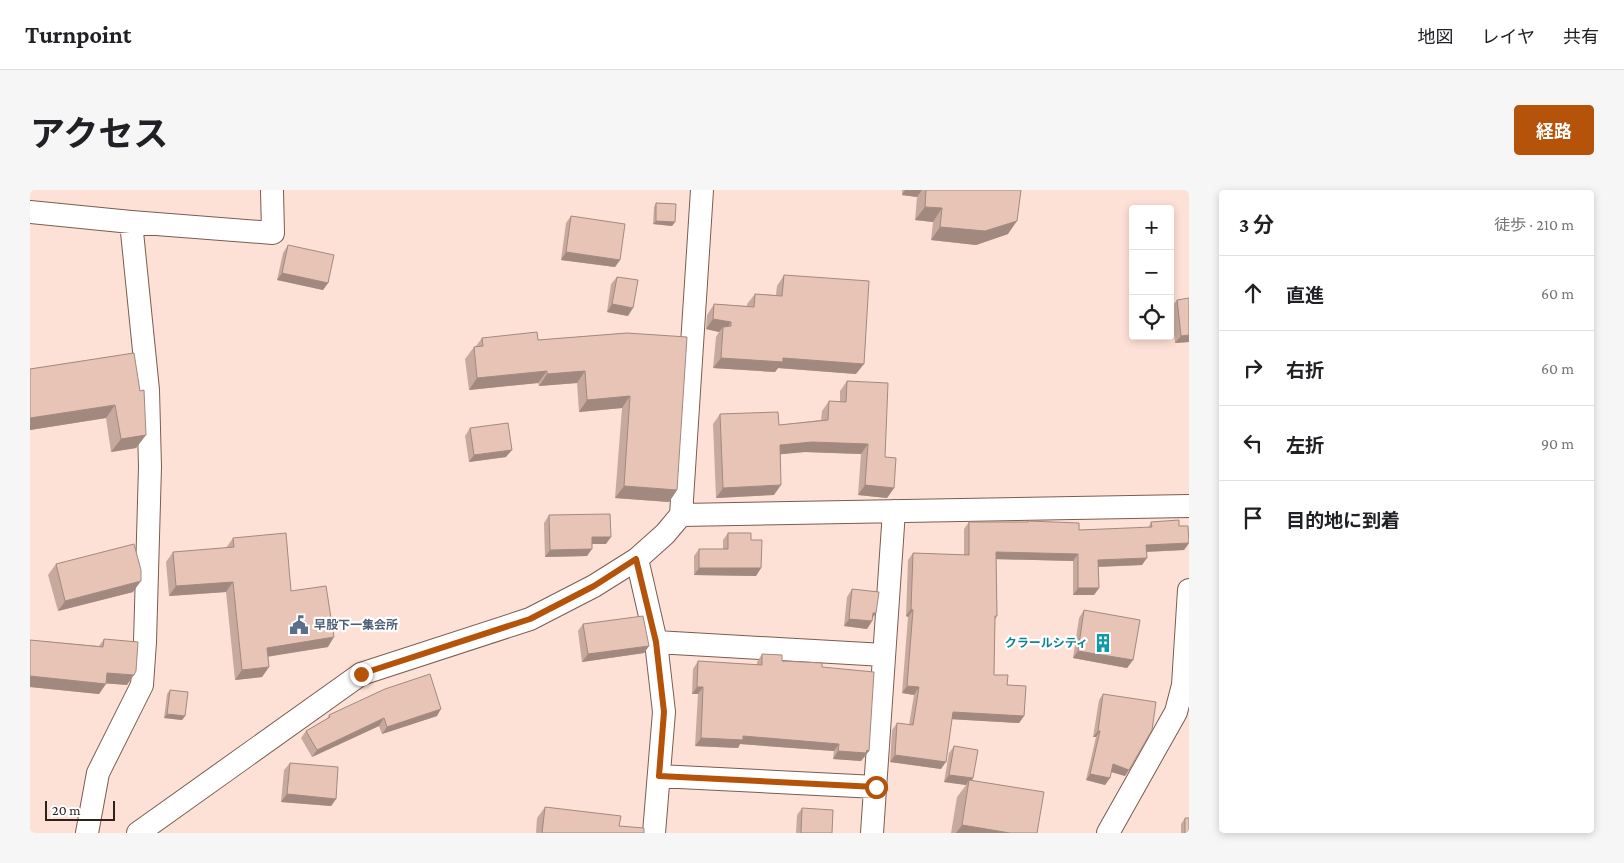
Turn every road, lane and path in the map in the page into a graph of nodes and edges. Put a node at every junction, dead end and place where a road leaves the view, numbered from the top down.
1 (272, 190) edge
2 (702, 190) edge
3 (30, 212) edge
4 (131, 222) junction
5 (1188, 505) edge
6 (894, 511) junction
7 (681, 515) junction
8 (636, 559) junction
9 (1189, 590) edge
10 (656, 642) junction
11 (884, 655) junction
12 (659, 776) junction
13 (876, 787) junction
14 (87, 833) edge
15 (138, 833) edge
16 (654, 833) edge
17 (872, 833) edge
18 (1108, 833) edge

1 - 4 street
2 - 7 street
3 - 4 street
4 - 14 street
5 - 6 street
6 - 7 street
6 - 11 street
7 - 8 street
8 - 10 street
8 - 15 street
9 - 18 street
10 - 11 street
10 - 12 street
11 - 13 street
12 - 13 street
12 - 16 street
13 - 17 street

